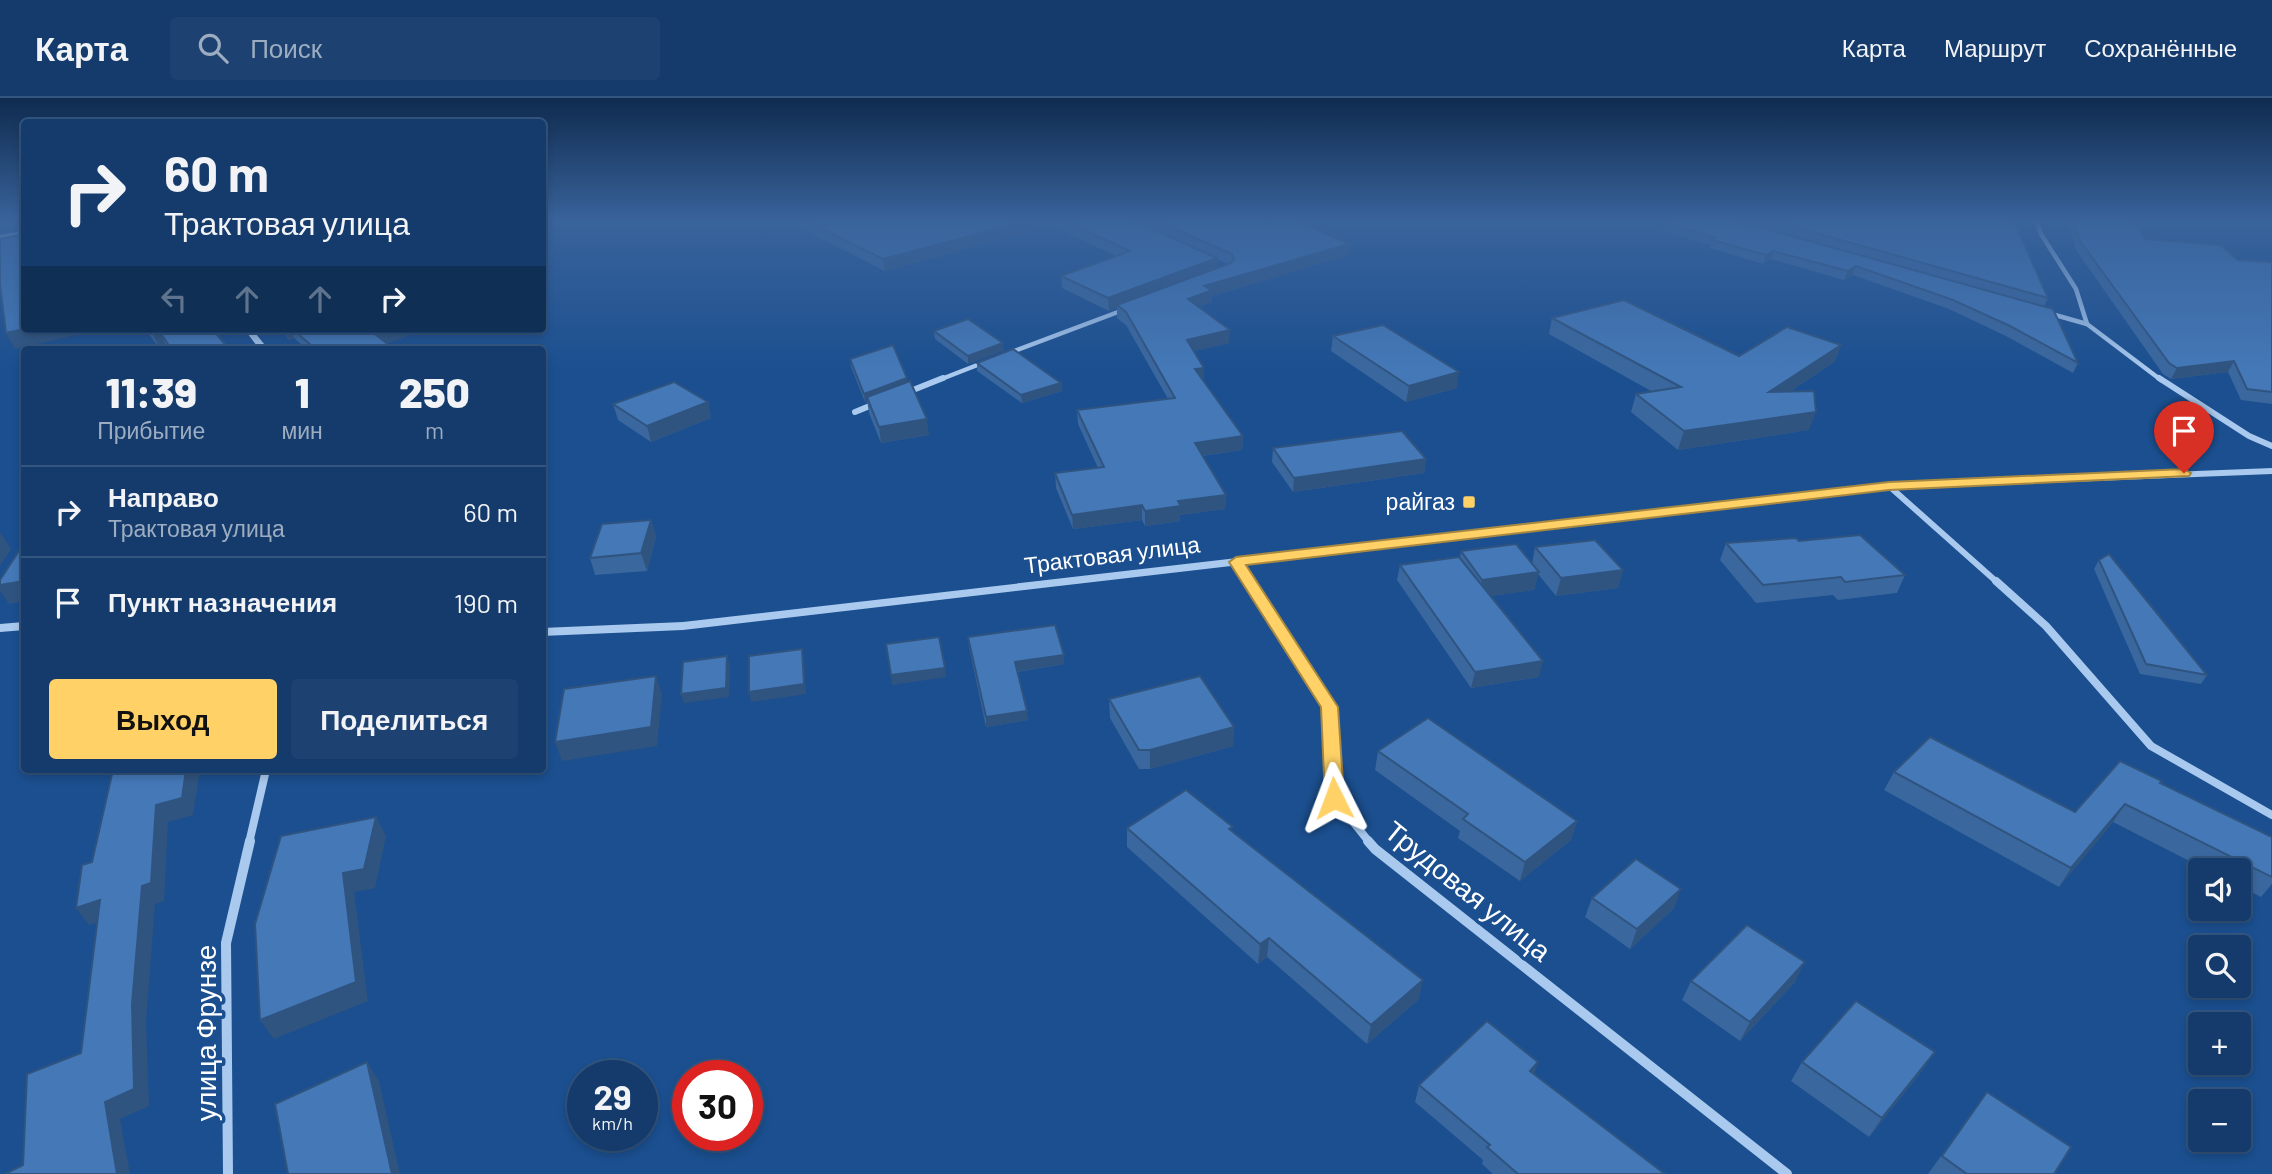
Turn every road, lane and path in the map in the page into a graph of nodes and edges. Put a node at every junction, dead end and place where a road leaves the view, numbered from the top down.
1 (2065, 271) edge
2 (1139, 304) edge
3 (2035, 310) edge
4 (2087, 324) junction
5 (907, 392) edge
6 (881, 402) edge
7 (855, 412) dead end
8 (2272, 446) edge
9 (2272, 471) edge
10 (1889, 486) junction
11 (1236, 562) junction
12 (21, 626) edge
13 (0, 628) edge
14 (546, 632) edge
15 (265, 773) edge
16 (2272, 815) edge
17 (228, 1174) edge
18 (1787, 1174) edge

1 - 4 street
2 - 5 street
3 - 4 street
4 - 8 street
6 - 7 street
9 - 10 street, Трактовая улица
10 - 11 street, Трактовая улица
10 - 16 street
11 - 14 street, Трактовая улица
11 - 18 street, Трудовая улица
12 - 13 street
15 - 17 street, улица Фрунзе

